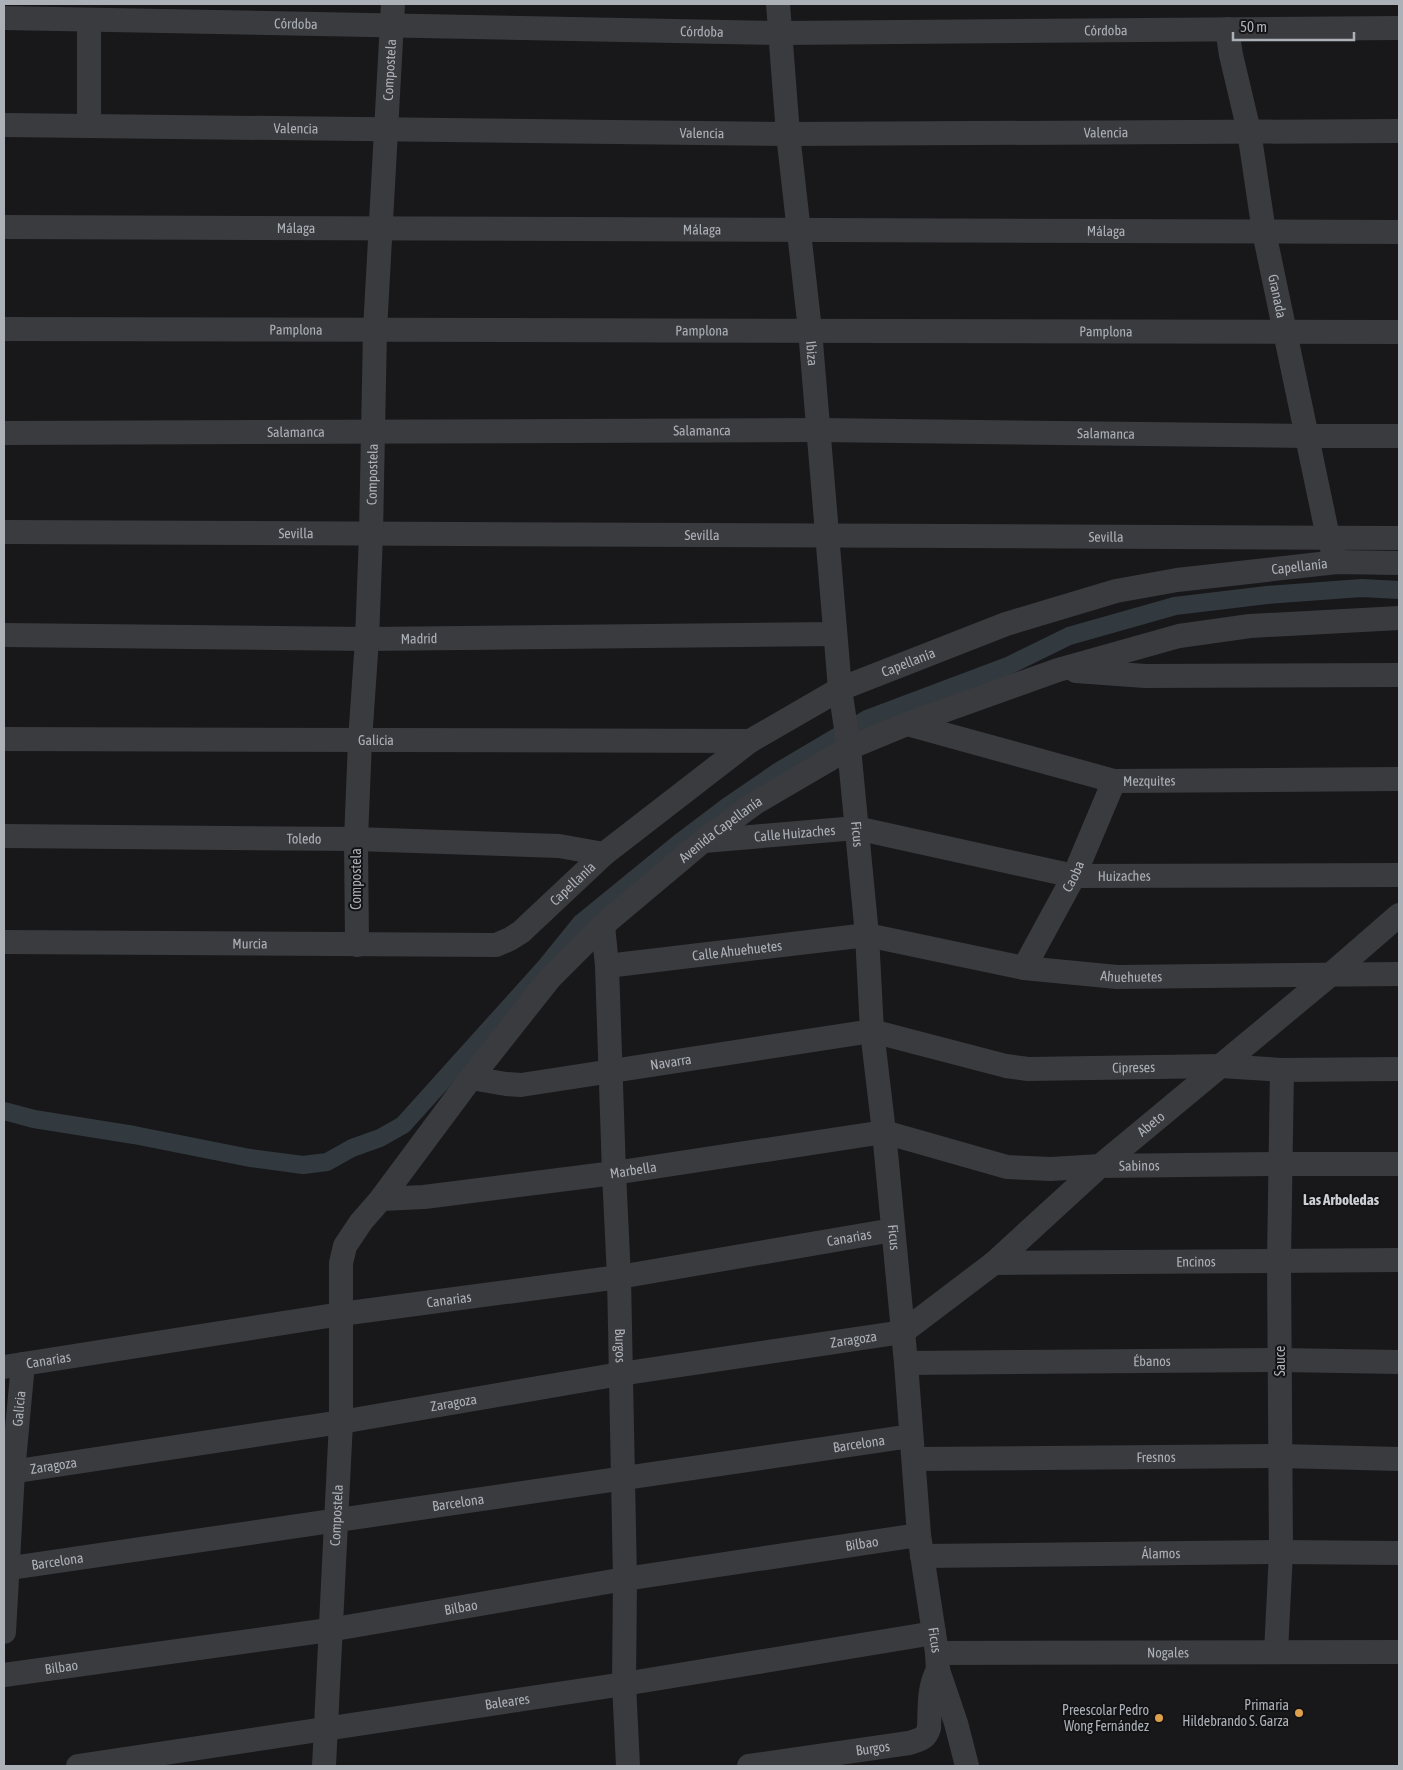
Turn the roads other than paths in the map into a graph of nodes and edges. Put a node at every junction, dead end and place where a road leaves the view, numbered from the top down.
1 (778, 4) edge
2 (392, 15) edge
3 (4, 18) edge
4 (89, 20) junction
5 (1399, 28) edge
6 (1228, 29) junction
7 (780, 33) junction
8 (4, 125) edge
9 (89, 126) junction
10 (386, 130) junction
11 (1249, 131) junction
12 (1399, 131) edge
13 (788, 134) junction
14 (4, 227) edge
15 (380, 229) junction
16 (798, 231) junction
17 (1264, 232) junction
18 (1399, 232) edge
19 (4, 330) edge
20 (376, 330) junction
21 (810, 330) junction
22 (1286, 332) junction
23 (1399, 332) edge
24 (819, 430) junction
25 (374, 432) junction
26 (4, 433) edge
27 (1306, 436) junction
28 (1399, 436) edge
29 (4, 532) edge
30 (371, 534) junction
31 (827, 535) junction
32 (1328, 537) junction
33 (1399, 538) edge
34 (1337, 562) junction
35 (1399, 563) edge
36 (1399, 618) edge
37 (836, 634) junction
38 (4, 635) edge
39 (367, 639) junction
40 (1058, 670) junction
41 (1399, 675) edge
42 (841, 696) junction
43 (907, 724) junction
44 (4, 739) edge
45 (360, 741) junction
46 (750, 741) junction
47 (848, 743) junction
48 (1399, 779) edge
49 (1114, 782) junction
50 (856, 828) junction
51 (4, 836) edge
52 (356, 839) junction
53 (703, 841) junction
54 (604, 854) junction
55 (1399, 875) edge
56 (1074, 876) junction
57 (1399, 915) edge
58 (603, 925) junction
59 (867, 934) junction
60 (4, 942) edge
61 (357, 945) junction
62 (496, 945) joint
63 (607, 966) junction
64 (1024, 968) junction
65 (1399, 974) edge
66 (1330, 975) junction
67 (872, 1032) junction
68 (1221, 1066) junction
69 (1399, 1069) edge
70 (611, 1070) junction
71 (1282, 1070) junction
72 (471, 1078) junction
73 (884, 1132) junction
74 (1280, 1164) junction
75 (1399, 1164) edge
76 (1100, 1166) junction
77 (614, 1172) junction
78 (381, 1199) junction
79 (893, 1230) junction
80 (1279, 1260) junction
81 (1399, 1260) edge
82 (994, 1262) junction
83 (619, 1277) junction
84 (342, 1314) junction
85 (903, 1332) junction
86 (1280, 1360) junction
87 (1399, 1362) edge
88 (906, 1363) junction
89 (14, 1366) edge
90 (620, 1374) junction
91 (341, 1422) junction
92 (911, 1436) junction
93 (1280, 1456) junction
94 (914, 1459) junction
95 (1399, 1459) edge
96 (8, 1473) edge
97 (623, 1478) junction
98 (336, 1522) junction
99 (920, 1545) junction
100 (1281, 1552) junction
101 (1399, 1553) edge
102 (6, 1568) edge
103 (625, 1579) junction
104 (329, 1630) junction
105 (4, 1632) edge
106 (936, 1652) junction
107 (1276, 1652) junction
108 (1399, 1652) edge
109 (4, 1675) edge
110 (624, 1684) junction
111 (326, 1730) junction
112 (78, 1766) edge
113 (324, 1766) edge
114 (628, 1766) edge
115 (749, 1766) edge
116 (967, 1766) edge

1 - 7 street, Ibiza
2 - 4 street, Córdoba
2 - 7 street, Córdoba
2 - 10 street, Compostela
3 - 4 street, Córdoba
4 - 9 street
5 - 6 street, Córdoba
6 - 7 street, Córdoba
6 - 11 street, Granada
7 - 13 street, Ibiza
8 - 9 street, Valencia
9 - 10 street, Valencia
10 - 13 street, Valencia
10 - 15 street, Compostela
11 - 12 street, Valencia
11 - 13 street, Valencia
11 - 17 street, Granada
13 - 16 street, Ibiza
14 - 15 street, Málaga
15 - 16 street, Málaga
15 - 20 street, Compostela
16 - 17 street, Málaga
16 - 21 street, Ibiza
17 - 18 street, Málaga
17 - 22 street, Granada
19 - 20 street, Pamplona
20 - 21 street, Pamplona
20 - 25 street, Compostela
21 - 22 street, Pamplona
21 - 24 street, Ibiza
22 - 23 street, Pamplona
22 - 27 street, Granada
24 - 25 street, Salamanca
24 - 27 street, Salamanca
24 - 31 street, Ibiza
25 - 26 street, Salamanca
25 - 30 street, Compostela
27 - 28 street, Salamanca
27 - 32 street, Granada
29 - 30 street, Sevilla
30 - 31 street, Sevilla
30 - 39 street, Compostela
31 - 32 street, Sevilla
31 - 37 street, Ibiza
32 - 33 street, Sevilla
32 - 34 street, Granada
34 - 35 street, Capellanía
34 - 42 street, Capellanía
36 - 40 street
37 - 39 street, Madrid
37 - 42 street, Ibiza
38 - 39 street, Madrid
39 - 45 street, Compostela
40 - 41 street
40 - 43 street
42 - 46 street, Capellanía
42 - 47 street, Ficus
43 - 47 street
43 - 49 street, Mezquites
44 - 45 street, Galicia
45 - 46 street, Galicia
45 - 52 street, Compostela
46 - 54 street, Capellanía
47 - 50 street, Ficus
47 - 53 street, Avenida Capellanía
48 - 49 street, Mezquites
49 - 56 street, Caoba
50 - 53 street, Calle Huizaches
50 - 56 street, Huizaches
50 - 59 street, Ficus
51 - 52 street, Toledo
52 - 54 street, Toledo
52 - 61 street, Compostela
53 - 58 street, Avenida Capellanía
54 - 62 street, Capellanía
55 - 56 street, Huizaches
56 - 64 street, Caoba
57 - 66 street, Abeto
58 - 63 street, Burgos
58 - 72 street
59 - 63 street, Calle Ahuehuetes
59 - 64 street, Ahuehuetes
59 - 67 street, Ficus
60 - 61 street, Murcia
61 - 62 street, Murcia
63 - 70 street, Burgos
64 - 66 street, Ahuehuetes
65 - 66 street, Ahuehuetes
66 - 68 street, Abeto
67 - 68 street, Cipreses
67 - 70 street, Navarra
67 - 73 street, Ficus
68 - 71 street, Cipreses
68 - 76 street, Abeto
69 - 71 street, Cipreses
70 - 72 street, Navarra
70 - 77 street, Burgos
71 - 74 street, Sauce
72 - 78 street
73 - 76 street, Sabinos
73 - 77 street, Marbella
73 - 79 street, Ficus
74 - 75 street, Sabinos
74 - 76 street, Sabinos
74 - 80 street, Sauce
76 - 82 street, Abeto
77 - 78 street, Marbella
77 - 83 street, Burgos
78 - 84 street, Compostela
79 - 83 street, Canarias
79 - 85 street, Ficus
80 - 81 street, Encinos
80 - 82 street, Encinos
80 - 86 street, Sauce
82 - 85 street, Abeto
83 - 84 street, Canarias
83 - 90 street, Burgos
84 - 89 street, Canarias
84 - 91 street, Compostela
85 - 88 street, Ficus
85 - 90 street, Zaragoza
86 - 87 street, Ébanos
86 - 88 street, Ébanos
86 - 93 street, Sauce
88 - 92 street, Ficus
89 - 96 street, Galicia
90 - 91 street, Zaragoza
90 - 97 street, Burgos
91 - 96 street, Zaragoza
91 - 98 street, Compostela
92 - 94 street, Ficus
92 - 97 street, Barcelona
93 - 94 street, Fresnos
93 - 95 street, Fresnos
93 - 100 street, Sauce
94 - 99 street, Ficus
96 - 102 street, Galicia
97 - 98 street, Barcelona
97 - 103 street, Burgos
98 - 102 street, Barcelona
98 - 104 street, Compostela
99 - 100 street, Álamos
99 - 103 street, Bilbao
99 - 106 street, Ficus
100 - 101 street, Álamos
100 - 107 street, Sauce
102 - 105 street, Galicia
103 - 104 street, Bilbao
103 - 110 street, Burgos
104 - 109 street, Bilbao
104 - 111 street, Compostela
106 - 107 street, Nogales
106 - 110 street, Baleares
106 - 115 street, Burgos
106 - 116 street, Ficus
107 - 108 street, Nogales
110 - 111 street, Baleares
110 - 114 street, Burgos
111 - 112 street, Baleares
111 - 113 street, Compostela

